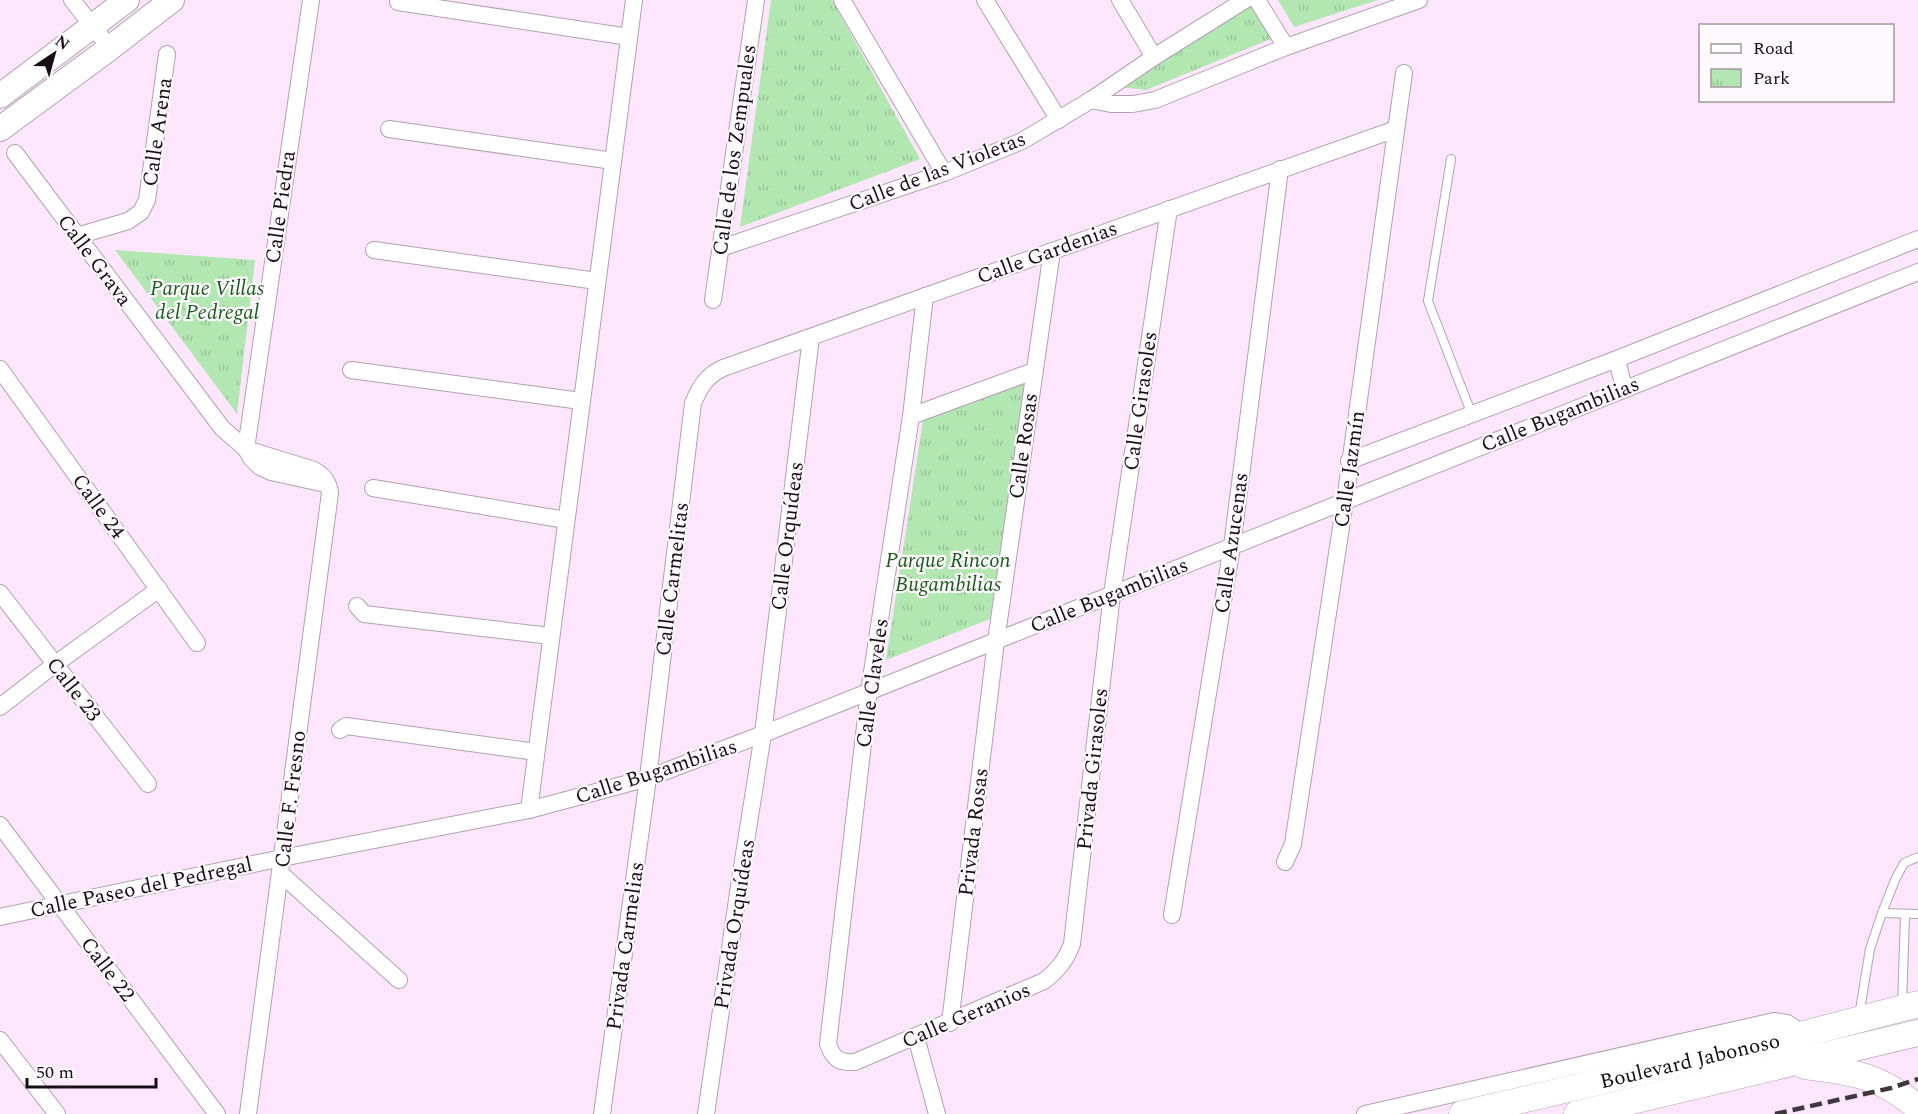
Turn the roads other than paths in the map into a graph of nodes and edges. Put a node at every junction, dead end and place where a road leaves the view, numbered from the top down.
1 (72, 0) edge
2 (127, 0) edge
3 (172, 0) edge
4 (311, 0) edge
5 (633, 0) edge
6 (756, 0) edge
7 (842, 0) edge
8 (985, 0) edge
9 (1120, 0) edge
10 (1245, 0) edge
11 (1257, 0) edge
12 (1419, 0) edge
13 (398, 2) dead end
14 (93, 26) junction
15 (629, 37) junction
16 (110, 48) junction
17 (1286, 48) junction
18 (167, 54) dead end
19 (1154, 57) junction
20 (1404, 73) dead end
21 (0, 96) edge
22 (1091, 100) junction
23 (1059, 120) junction
24 (0, 129) edge
25 (389, 129) dead end
26 (1396, 129) junction
27 (15, 153) dead end
28 (1451, 159) dead end
29 (613, 161) junction
30 (1280, 169) junction
31 (944, 173) junction
32 (1169, 209) junction
33 (77, 236) junction
34 (1918, 239) edge
35 (721, 248) junction
36 (374, 250) dead end
37 (1052, 251) junction
38 (1918, 272) edge
39 (597, 281) junction
40 (925, 296) junction
41 (713, 300) dead end
42 (811, 337) junction
43 (1617, 359) junction
44 (0, 369) edge
45 (351, 370) dead end
46 (1034, 371) junction
47 (702, 383) joint
48 (1624, 389) junction
49 (581, 401) junction
50 (1472, 415) junction
51 (911, 416) junction
52 (246, 449) junction
53 (1349, 462) junction
54 (328, 484) joint
55 (373, 488) dead end
56 (1345, 501) junction
57 (566, 520) junction
58 (1232, 546) junction
59 (159, 589) junction
60 (0, 593) edge
61 (1112, 594) junction
62 (357, 606) dead end
63 (551, 636) junction
64 (996, 641) junction
65 (197, 643) dead end
66 (54, 664) junction
67 (870, 692) junction
68 (0, 707) edge
69 (340, 730) dead end
70 (764, 734) junction
71 (536, 752) junction
72 (648, 778) junction
73 (148, 784) dead end
74 (529, 810) junction
75 (0, 825) edge
76 (1918, 857) edge
77 (1285, 862) dead end
78 (281, 865) junction
79 (60, 904) junction
80 (1882, 913) junction
81 (1905, 914) junction
82 (1918, 914) edge
83 (1172, 915) dead end
84 (0, 917) edge
85 (1072, 944) joint
86 (399, 980) dead end
87 (1910, 1007) edge
88 (1858, 1020) junction
89 (950, 1023) junction
90 (1918, 1033) edge
91 (1804, 1034) junction
92 (916, 1037) junction
93 (0, 1040) edge
94 (844, 1063) joint
95 (1787, 1064) junction
96 (1918, 1108) edge
97 (57, 1114) edge
98 (217, 1114) edge
99 (248, 1114) edge
100 (602, 1114) edge
101 (706, 1114) edge
102 (937, 1114) edge
103 (1365, 1114) edge
104 (1462, 1114) edge
105 (1577, 1114) edge

1 - 14 street
2 - 14 street
3 - 16 street
4 - 52 street, Calle Piedra
5 - 15 street
6 - 35 street, Calle de los Zempuales
7 - 31 street
8 - 23 street
9 - 19 street
10 - 19 street, Calle de las Violetas
11 - 17 street
12 - 17 street
13 - 15 street
14 - 16 street
14 - 21 street
15 - 29 street
16 - 24 street
17 - 22 street
18 - 33 street, Calle Arena
19 - 22 street, Calle de las Violetas
20 - 26 street, Calle Jazmín
22 - 23 street, Calle de las Violetas
23 - 31 street, Calle de las Violetas
25 - 29 street
26 - 30 street, Calle Gardenias
26 - 53 street, Calle Jazmín
27 - 33 street, Calle Grava
28 - 50 lane
29 - 39 street
30 - 32 street, Calle Gardenias
30 - 58 street, Calle Azucenas
31 - 35 street, Calle de las Violetas
32 - 37 street, Calle Gardenias
32 - 61 street, Calle Girasoles
33 - 52 street, Calle Grava
34 - 43 street, Calle Bugambilias
35 - 41 street, Calle de los Zempuales
36 - 39 street
37 - 40 street, Calle Gardenias
37 - 46 street, Calle Rosas
38 - 48 street, Calle Bugambilias
39 - 49 street
40 - 42 street, Calle Gardenias
40 - 51 street, Calle Claveles
42 - 47 street, Calle Gardenias
42 - 70 street, Calle Orquídeas
43 - 48 street
43 - 50 street, Calle Bugambilias
44 - 59 street, Calle 24
45 - 49 street
46 - 51 street
46 - 64 street, Calle Rosas
47 - 72 street, Calle Carmelitas
48 - 56 street, Calle Bugambilias
49 - 57 street
50 - 53 street, Calle Bugambilias
51 - 67 street, Calle Claveles
52 - 54 street, Calle Grava
53 - 56 street, Calle Jazmín
54 - 78 street, Calle F. Fresno
55 - 57 street
56 - 58 street, Calle Bugambilias
56 - 77 street, Calle Jazmín
57 - 63 street
58 - 61 street, Calle Bugambilias
58 - 83 street, Calle Azucenas
59 - 65 street, Calle 24
59 - 66 street
60 - 66 street, Calle 23
61 - 64 street, Calle Bugambilias
61 - 85 street, Privada Girasoles
62 - 63 street
63 - 71 street
64 - 67 street, Calle Bugambilias
64 - 89 street, Privada Rosas
66 - 68 street
66 - 73 street, Calle 23
67 - 70 street, Calle Bugambilias
67 - 94 street, Calle Claveles
69 - 71 street
70 - 72 street, Calle Bugambilias
70 - 101 street, Privada Orquídeas
71 - 74 street
72 - 74 street, Calle Bugambilias
72 - 100 street, Privada Carmelias
74 - 78 street, Calle Bugambilias
75 - 79 street, Calle 22
76 - 80 lane
78 - 79 street, Calle Paseo del Pedregal
78 - 86 street
78 - 99 street, Calle F. Fresno
79 - 84 street, Calle Paseo del Pedregal
79 - 98 street, Calle 22
80 - 81 lane
80 - 88 lane
81 - 82 lane
81 - 87 lane
85 - 89 street, Calle Geranios
87 - 88 main road, Boulevard Jabonoso
88 - 91 main road, Boulevard Jabonoso
89 - 92 street, Calle Geranios
90 - 95 main road, Boulevard Jabonoso
91 - 103 street
91 - 104 main road, Boulevard Jabonoso
92 - 94 street, Calle Geranios
92 - 102 street
93 - 97 street
95 - 96 main road
95 - 105 main road, Boulevard Jabonoso

